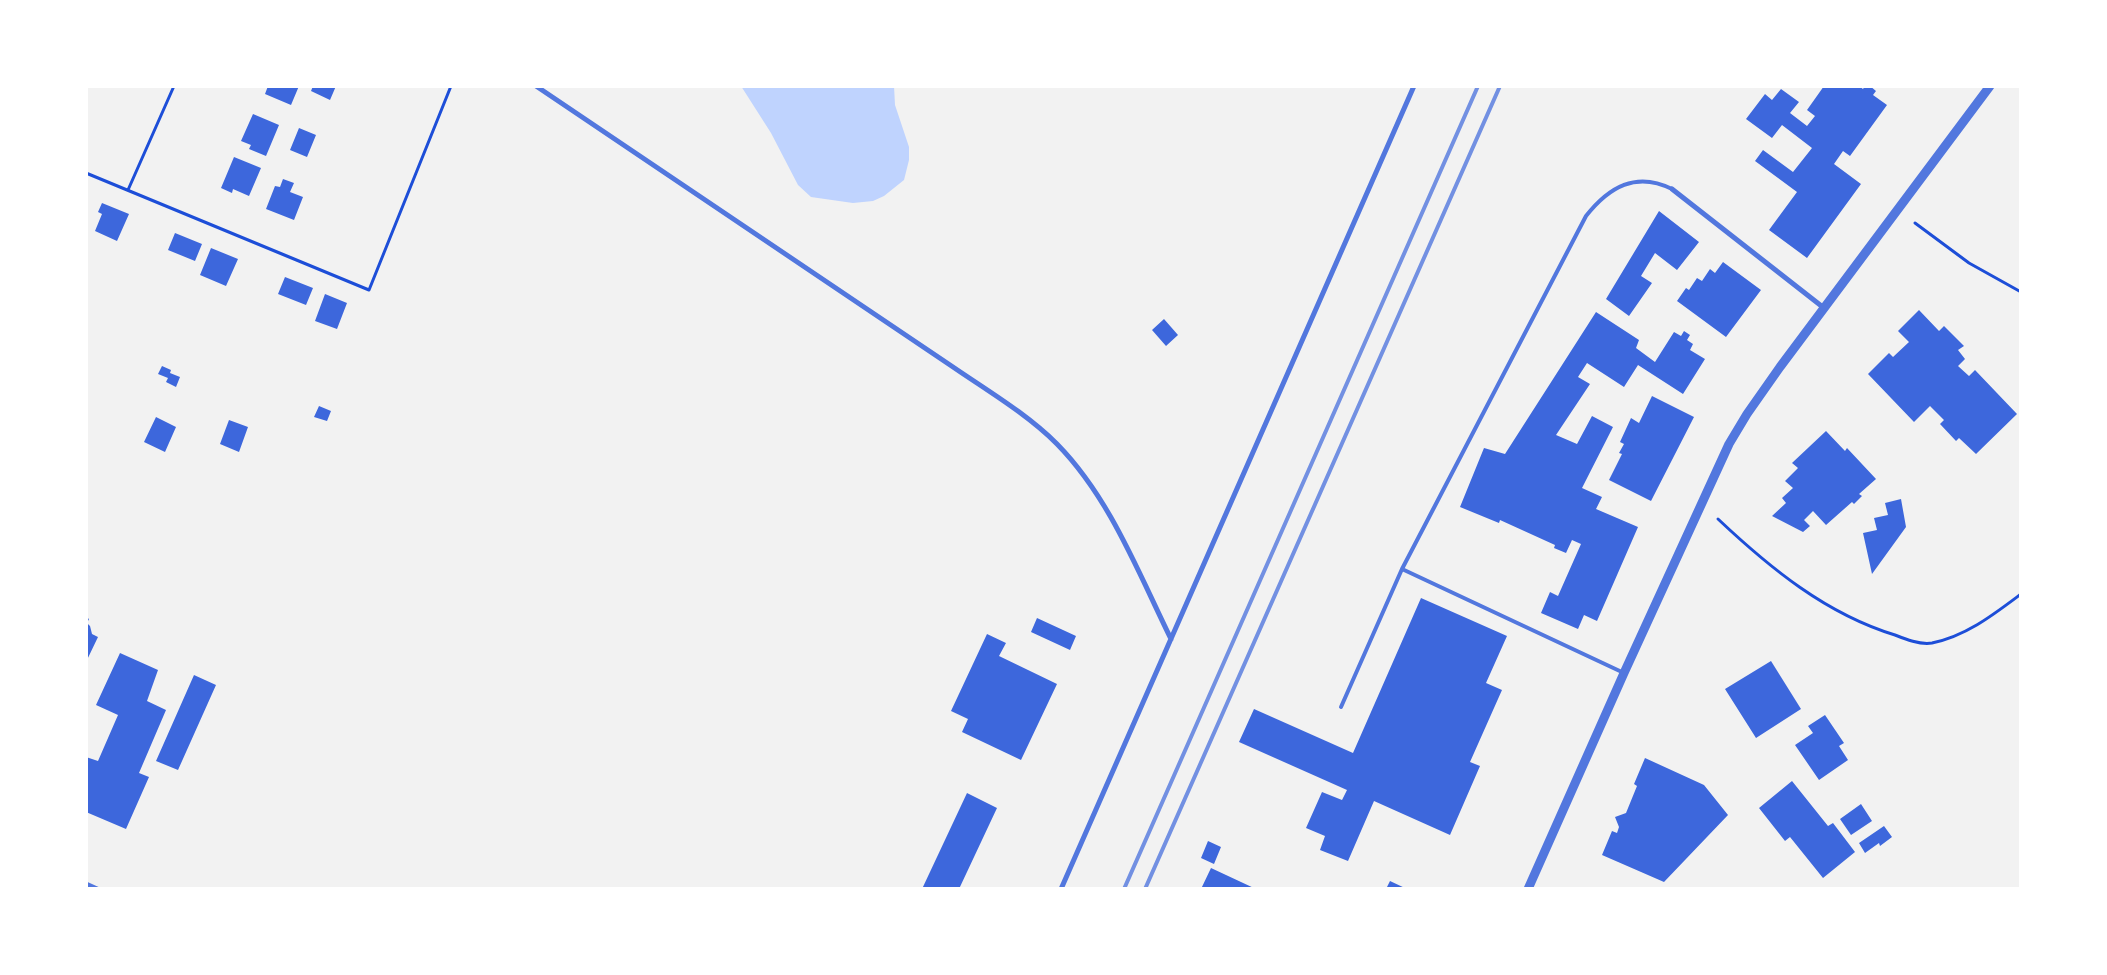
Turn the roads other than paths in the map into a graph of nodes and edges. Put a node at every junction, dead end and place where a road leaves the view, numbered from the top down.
1 (536, 86) edge
2 (1414, 86) edge
3 (1990, 86) edge
4 (1672, 189) joint
5 (1824, 308) junction
6 (1402, 569) junction
7 (1170, 640) junction
8 (1624, 673) junction
9 (1340, 707) dead end
10 (86, 884) edge
11 (97, 889) edge
12 (1061, 889) edge
13 (1528, 889) edge

1 - 7 street
2 - 7 street
3 - 5 street
4 - 5 street
4 - 6 lane
5 - 8 street
6 - 8 lane
6 - 9 lane
7 - 12 street
8 - 13 street
10 - 11 street

